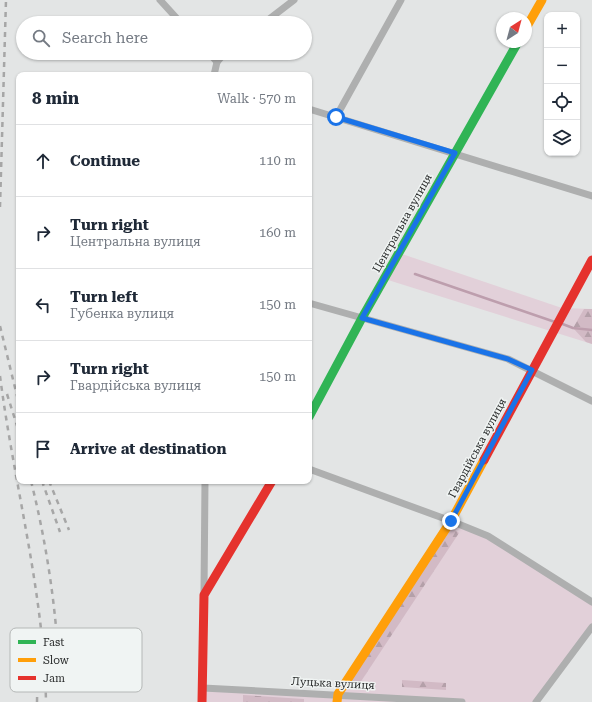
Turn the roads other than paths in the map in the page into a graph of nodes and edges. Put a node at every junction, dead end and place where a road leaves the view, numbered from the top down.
1 (160, 0) edge
2 (294, 0) edge
3 (401, 0) edge
4 (542, 0) edge
5 (175, 16) edge
6 (273, 16) edge
7 (532, 18) edge
8 (515, 48) edge
9 (217, 62) edge
10 (215, 72) edge
11 (312, 110) edge
12 (336, 117) junction
13 (455, 153) junction
14 (592, 196) edge
15 (592, 260) edge
16 (312, 304) edge
17 (362, 318) junction
18 (532, 370) junction
19 (592, 401) edge
20 (312, 411) edge
21 (312, 471) edge
22 (205, 484) edge
23 (270, 484) edge
24 (451, 521) junction
25 (204, 596) junction
26 (592, 602) edge
27 (592, 627) edge
28 (203, 688) junction
29 (337, 698) edge
30 (202, 702) edge
31 (462, 702) edge
32 (536, 702) edge

1 - 5 street
2 - 6 street
3 - 12 street
4 - 7 main road
8 - 13 main road, Центральна вулиця
9 - 10 street
11 - 12 street
12 - 13 street
13 - 14 street
13 - 17 main road, Центральна вулиця
15 - 18 main road, Гвардійська вулиця
16 - 17 street
17 - 18 street
17 - 20 main road, Центральна вулиця
18 - 19 street
18 - 24 main road, Гвардійська вулиця
21 - 24 street
22 - 25 street
23 - 25 main road
24 - 26 street
24 - 29 main road, Гвардійська вулиця
25 - 28 main road
27 - 32 street
28 - 29 street, Луцька вулиця
28 - 30 main road
29 - 31 street, Луцька вулиця

